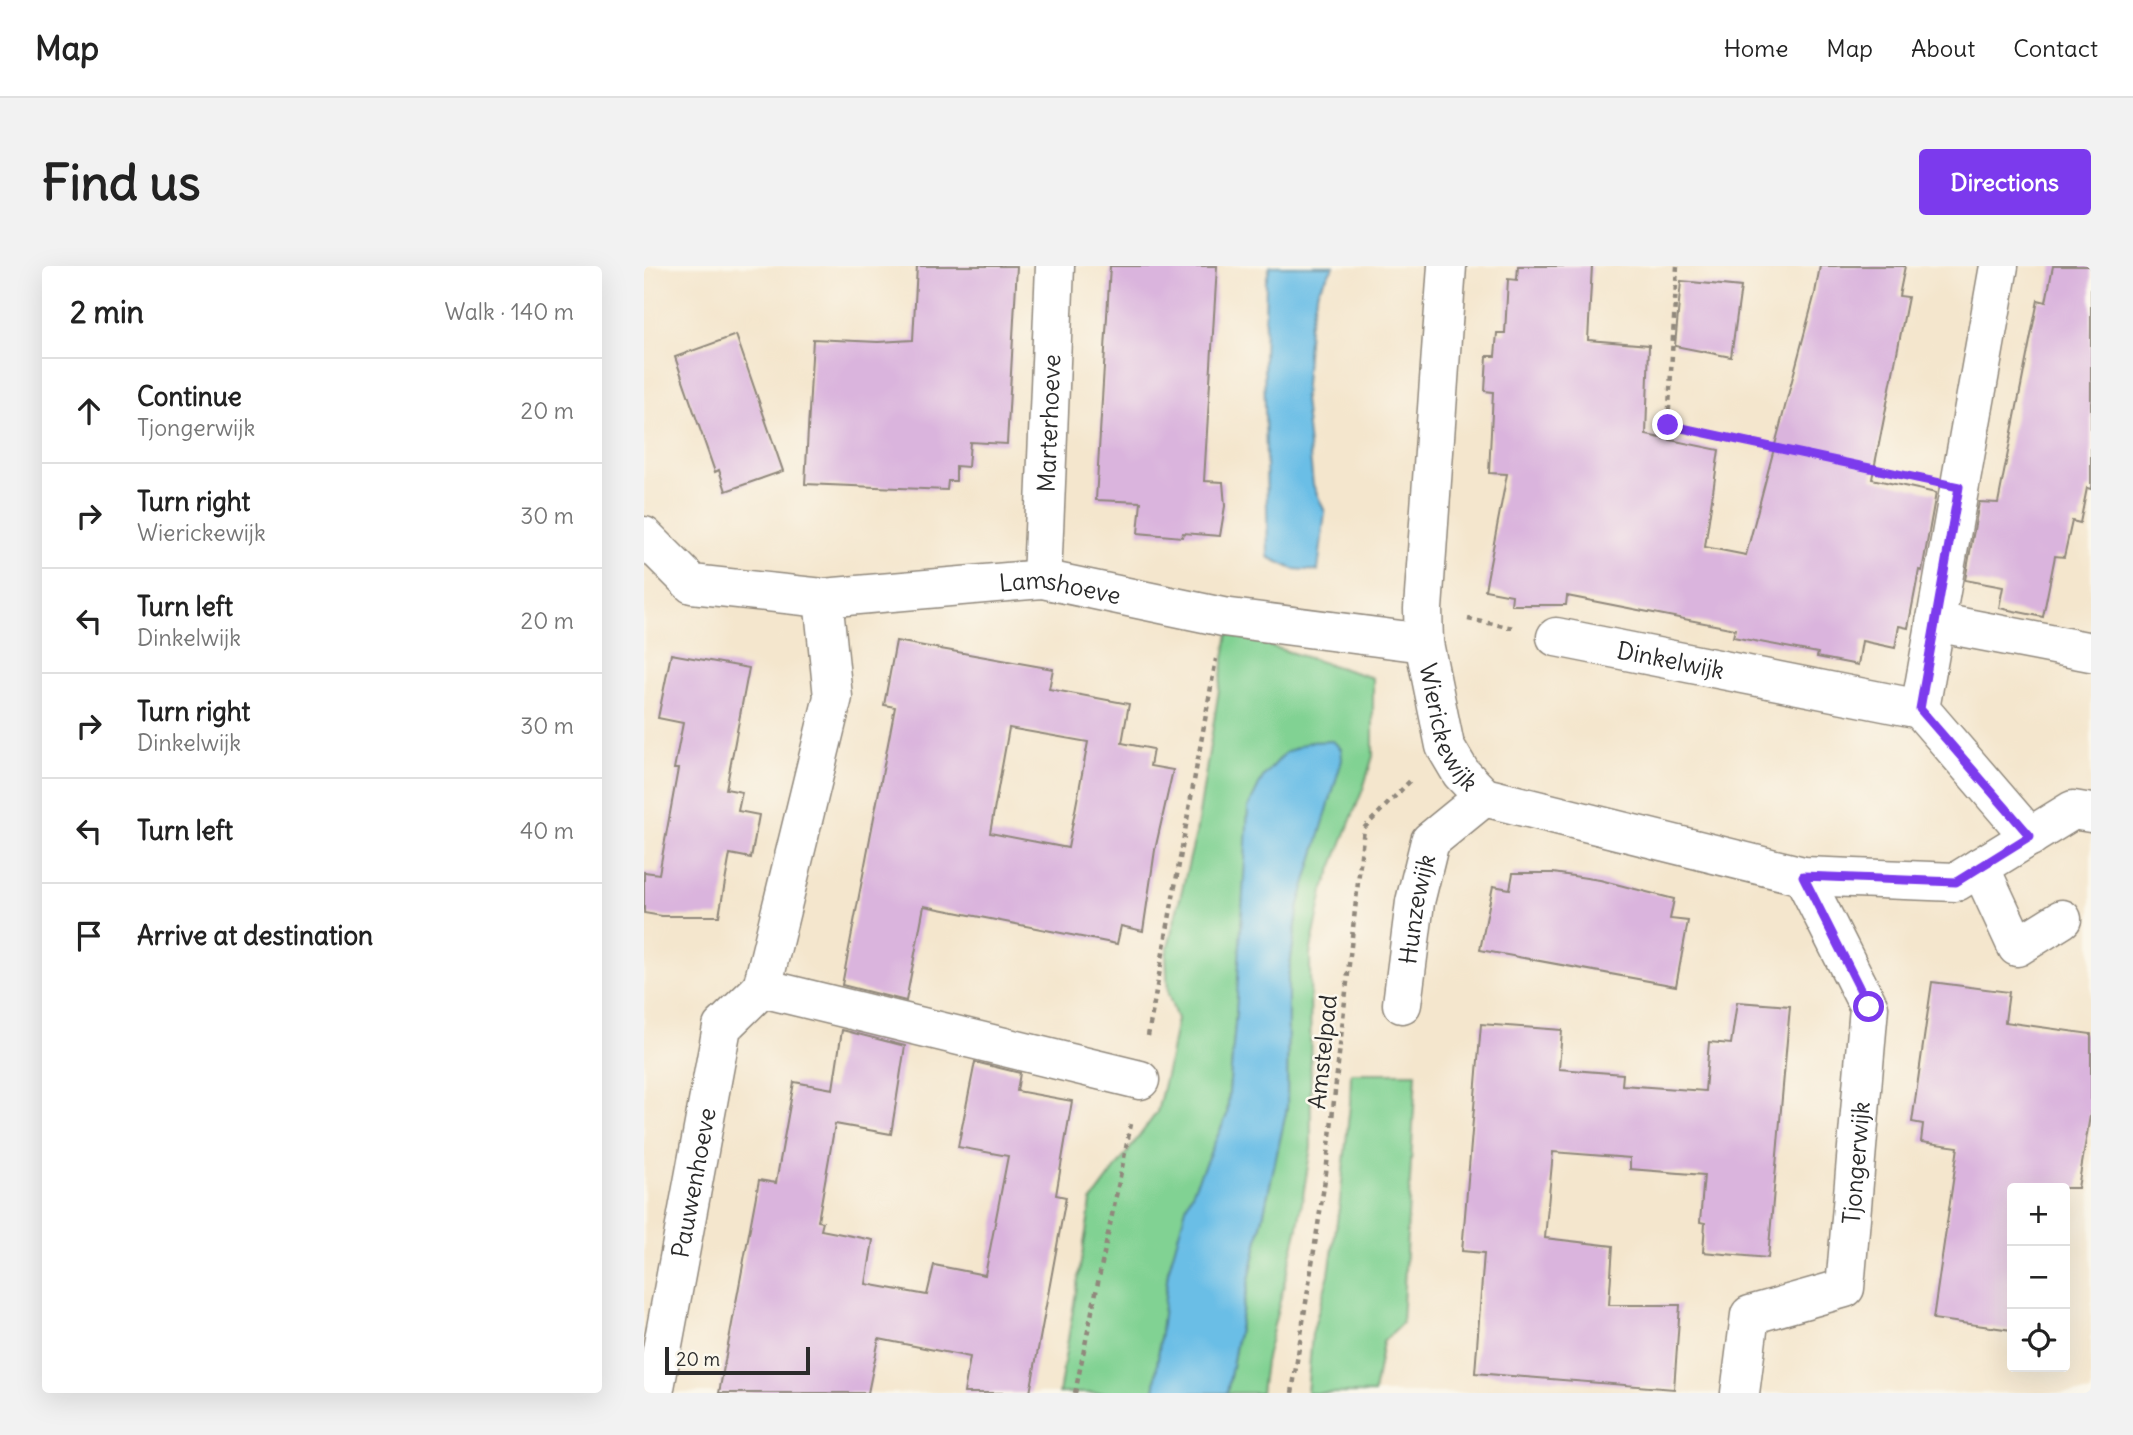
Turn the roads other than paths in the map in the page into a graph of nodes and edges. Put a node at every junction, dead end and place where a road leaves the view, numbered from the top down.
1 (1055, 266) edge
2 (1447, 266) edge
3 (1998, 266) edge
4 (644, 536) edge
5 (1042, 579) junction
6 (822, 598) junction
7 (1935, 622) junction
8 (1424, 626) junction
9 (1556, 637) road end
10 (2091, 652) edge
11 (1920, 709) junction
12 (1484, 797) junction
13 (2091, 813) edge
14 (2030, 836) junction
15 (1980, 867) junction
16 (1803, 876) junction
17 (2062, 919) dead end
18 (762, 988) junction
19 (1402, 1004) dead end
20 (1140, 1080) road end
21 (654, 1393) edge
22 (1740, 1393) edge

1 - 5 street, Marterhoeve
2 - 8 street, Wierickewijk
3 - 7 street
4 - 6 street, Lamshoeve
5 - 6 street, Lamshoeve
5 - 8 street, Lamshoeve
6 - 18 street
7 - 10 street
7 - 11 street
8 - 12 street, Wierickewijk
9 - 11 street, Dinkelwijk
11 - 14 street
12 - 16 street, Wierickewijk
12 - 19 street, Hunzewijk
13 - 14 street, Wierickewijk
14 - 15 street, Wierickewijk
15 - 16 street, Wierickewijk
15 - 17 street
16 - 22 street, Tjongerwijk
18 - 20 street
18 - 21 street, Pauwenhoeve

